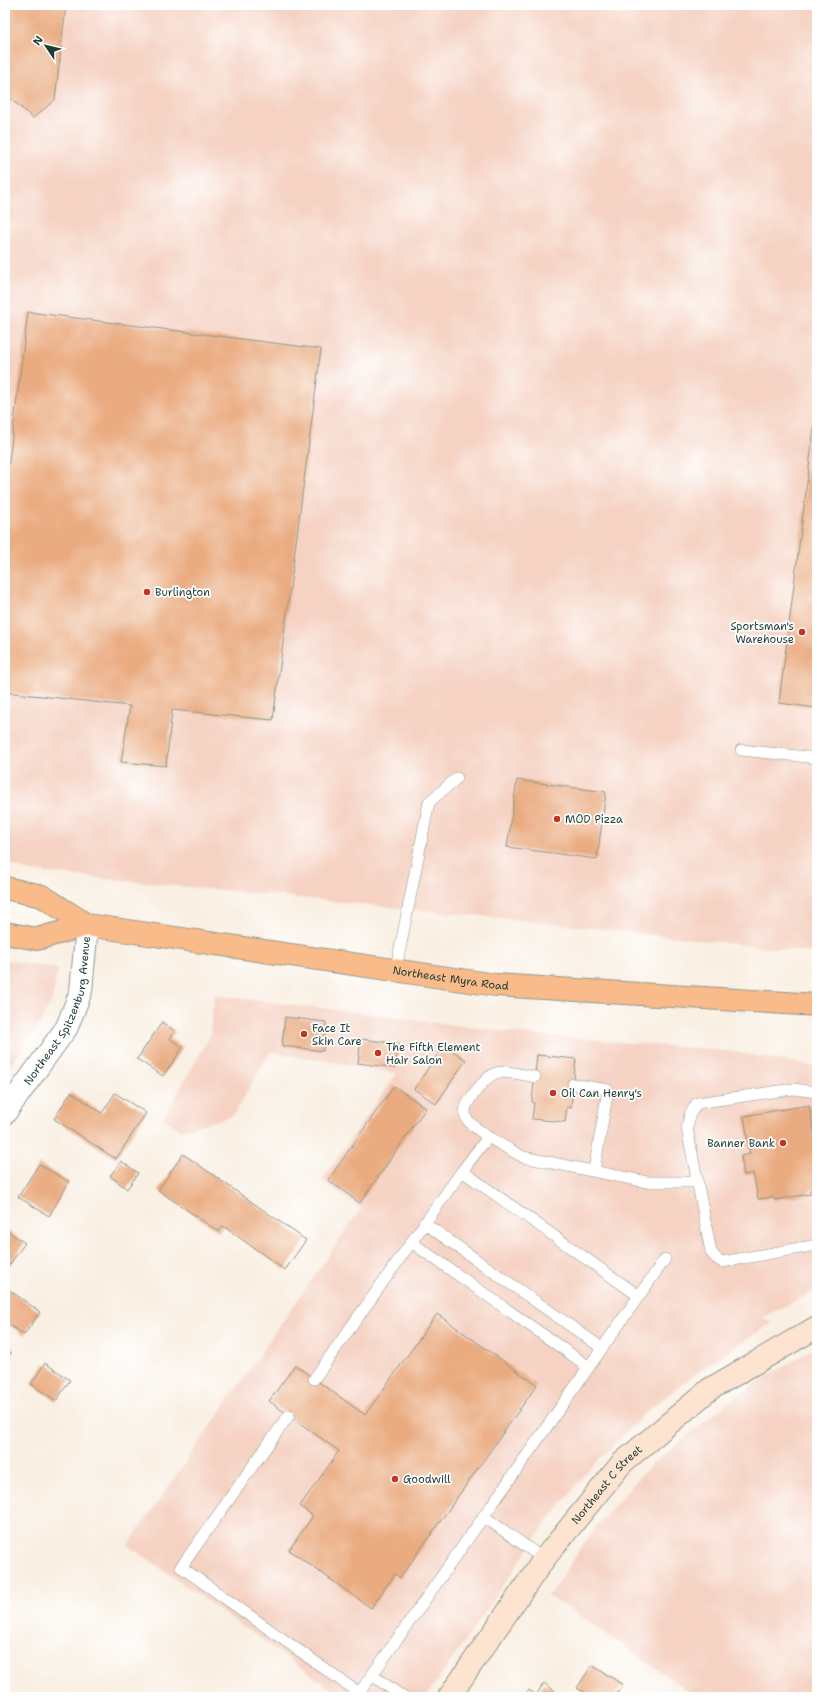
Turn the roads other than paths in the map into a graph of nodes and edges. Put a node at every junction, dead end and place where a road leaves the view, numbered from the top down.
1 (741, 750) dead end
2 (817, 758) edge
3 (457, 778) dead end
4 (5, 888) edge
5 (87, 925) junction
6 (5, 933) edge
7 (396, 969) junction
8 (806, 1004) edge
9 (817, 1013) edge
10 (535, 1077) dead end
11 (573, 1084) dead end
12 (817, 1092) edge
13 (5, 1113) edge
14 (488, 1137) junction
15 (462, 1171) junction
16 (594, 1171) junction
17 (697, 1182) junction
18 (424, 1223) junction
19 (411, 1242) junction
20 (817, 1245) edge
21 (665, 1259) dead end
22 (639, 1296) junction
23 (817, 1327) edge
24 (602, 1348) junction
25 (589, 1367) junction
26 (314, 1379) dead end
27 (289, 1415) dead end
28 (483, 1516) junction
29 (544, 1559) junction
30 (372, 1675) junction
31 (403, 1697) edge
32 (449, 1697) edge

1 - 2 lane
3 - 7 lane
4 - 5 highway, Northeast Myra Road
5 - 6 highway, Northeast Myra Road
5 - 7 highway, Northeast Myra Road
5 - 13 street, Northeast Spitzenburg Avenue
7 - 8 highway, Northeast Myra Road
8 - 9 highway
10 - 14 lane
11 - 16 lane
12 - 17 lane
14 - 15 lane
14 - 16 lane
15 - 18 lane
15 - 22 lane
16 - 17 lane
17 - 20 lane
18 - 19 lane
18 - 24 lane
19 - 25 lane
19 - 26 lane
21 - 22 lane
22 - 24 lane
23 - 29 main road, Northeast C Street
24 - 25 lane
25 - 28 lane
27 - 30 lane
28 - 29 lane
28 - 30 lane
29 - 32 main road, Northeast C Street
30 - 31 lane

